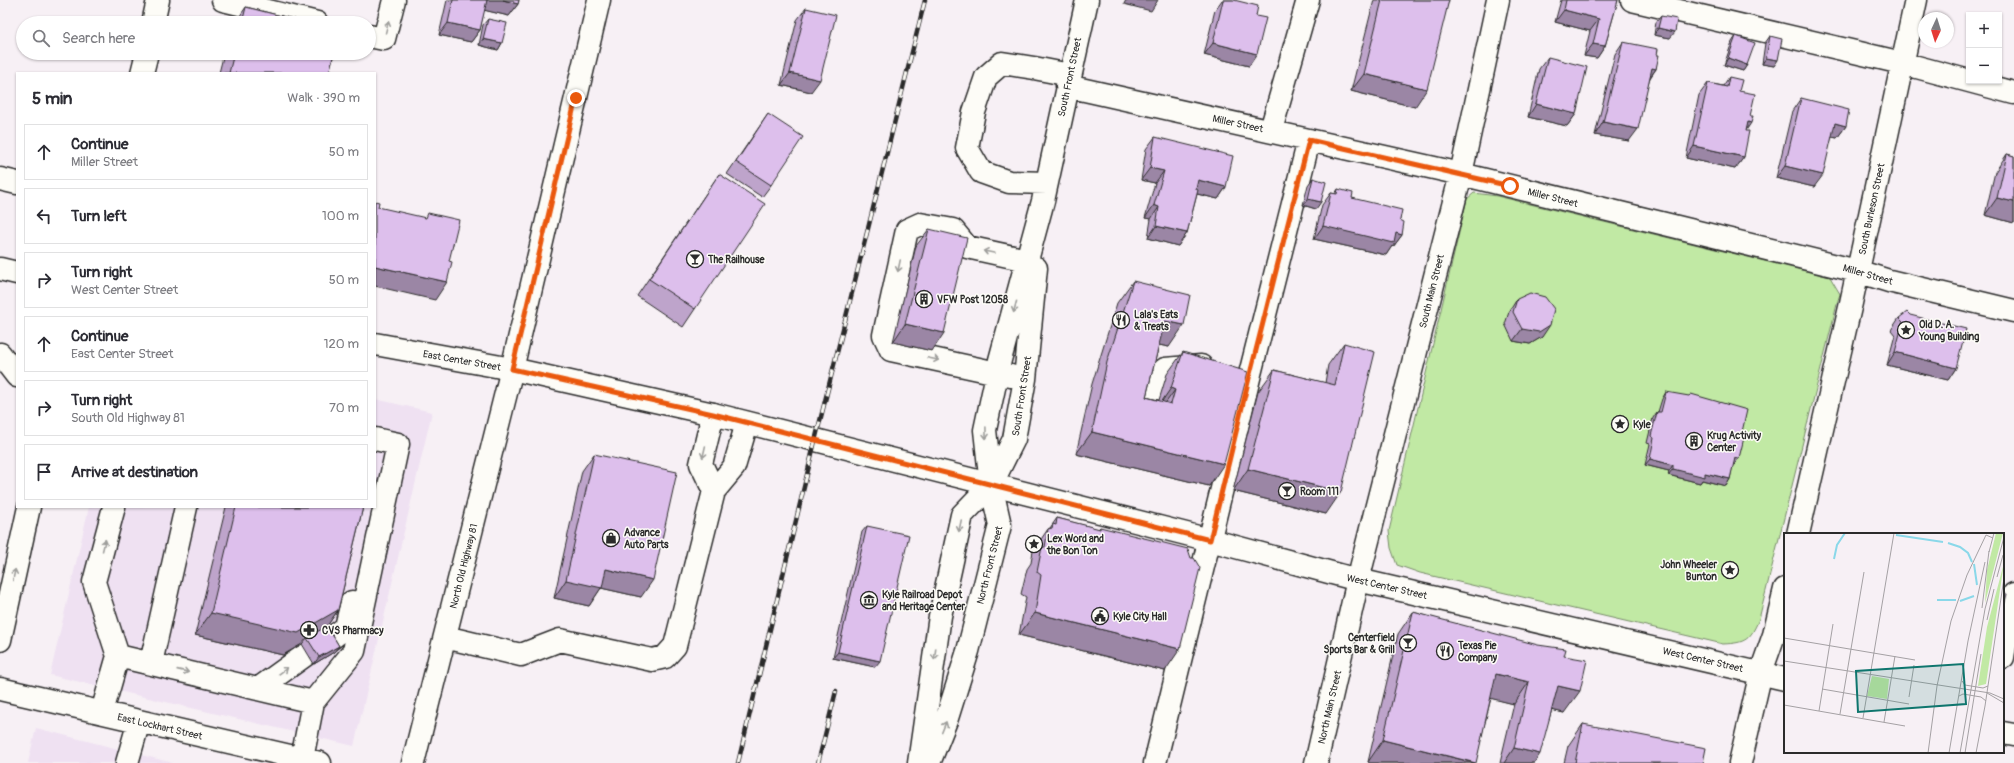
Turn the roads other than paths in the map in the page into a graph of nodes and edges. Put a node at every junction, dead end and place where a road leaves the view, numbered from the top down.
1 (158, 0) edge
2 (223, 0) edge
3 (394, 0) edge
4 (599, 0) edge
5 (1086, 0) edge
6 (1308, 0) edge
7 (1498, 0) edge
8 (1632, 0) edge
9 (1916, 0) edge
10 (155, 16) edge
11 (288, 16) edge
12 (376, 38) edge
13 (145, 60) edge
14 (1902, 63) junction
15 (142, 72) edge
16 (1069, 80) junction
17 (2014, 93) edge
18 (1270, 130) junction
19 (1309, 140) junction
20 (1461, 174) junction
21 (0, 179) edge
22 (16, 183) edge
23 (1045, 192) junction
24 (1027, 260) junction
25 (0, 269) edge
26 (1857, 271) junction
27 (16, 273) edge
28 (2014, 311) edge
29 (376, 344) edge
30 (0, 354) edge
31 (512, 369) junction
32 (1235, 371) junction
33 (998, 373) junction
34 (16, 375) edge
35 (1024, 379) junction
36 (713, 414) junction
37 (747, 423) junction
38 (1146, 423) edge
39 (376, 439) edge
40 (991, 485) junction
41 (714, 491) junction
42 (29, 508) edge
43 (114, 508) edge
44 (186, 508) edge
45 (1798, 533) edge
46 (1210, 540) junction
47 (376, 548) junction
48 (1358, 580) junction
49 (1784, 593) edge
50 (2014, 594) edge
51 (445, 637) junction
52 (0, 640) edge
53 (328, 641) edge
54 (2004, 651) edge
55 (308, 653) dead end
56 (118, 656) junction
57 (150, 663) junction
58 (1761, 672) junction
59 (1784, 679) edge
60 (258, 688) junction
61 (0, 689) edge
62 (314, 702) junction
63 (102, 712) junction
64 (138, 721) junction
65 (2004, 732) edge
66 (2014, 735) edge
67 (311, 761) edge
68 (127, 763) edge
69 (413, 763) edge
70 (919, 763) edge
71 (929, 763) edge
72 (1155, 763) edge
73 (1316, 763) edge
74 (1740, 763) edge

1 - 10 street
2 - 11 street
12 -> 3 street
4 - 31 street, North Old Highway 81
5 - 16 street, South Front Street
6 - 18 street
7 - 20 street, South Main Street
8 - 14 street
9 - 14 street, South Burleson Street
13 - 15 street
14 - 17 street
14 - 26 street, South Burleson Street
16 - 18 street, Miller Street
16 - 23 street, South Front Street
16 - 23 street, Miller Street
18 - 19 street, Miller Street
19 - 20 street, Miller Street
19 - 32 street
20 - 26 street, Miller Street
20 - 48 street, South Main Street
21 - 22 street
23 - 24 street, South Front Street
23 - 35 street, South Front Street
24 -> 33 street, South Front Street
24 -> 33 street
25 - 27 street
26 - 28 street, Miller Street
26 - 45 street, South Burleson Street
29 - 31 street, East Center Street
30 - 34 street
31 - 36 street, East Center Street
31 - 51 street, North Old Highway 81
32 - 38 street
32 - 46 street
33 - 35 street
33 -> 40 street, South Front Street
35 - 40 street, South Front Street
36 - 37 street, East Center Street
36 -> 41 street
37 - 40 street, East Center Street
37 - 41 street
39 - 47 street
40 - 46 street, West Center Street
40 -> 70 street
71 -> 40 street, North Front Street
41 - 51 street
52 -> 42 street
56 -> 43 street
44 - 57 street
46 - 48 street, West Center Street
46 - 72 street
47 - 53 street
47 - 62 street
48 - 58 street, West Center Street
48 - 73 street, North Main Street
49 - 58 street
50 - 54 street
51 - 69 street, North Old Highway 81
60 -> 55 street
56 - 57 street
56 - 63 street
57 -> 60 street
58 - 59 street, West Center Street
58 - 74 street
60 - 62 street
61 - 63 street, East Lockhart Street
62 - 67 street
63 - 64 street, East Lockhart Street
64 - 67 street, East Lockhart Street
64 - 68 street
65 - 66 street

